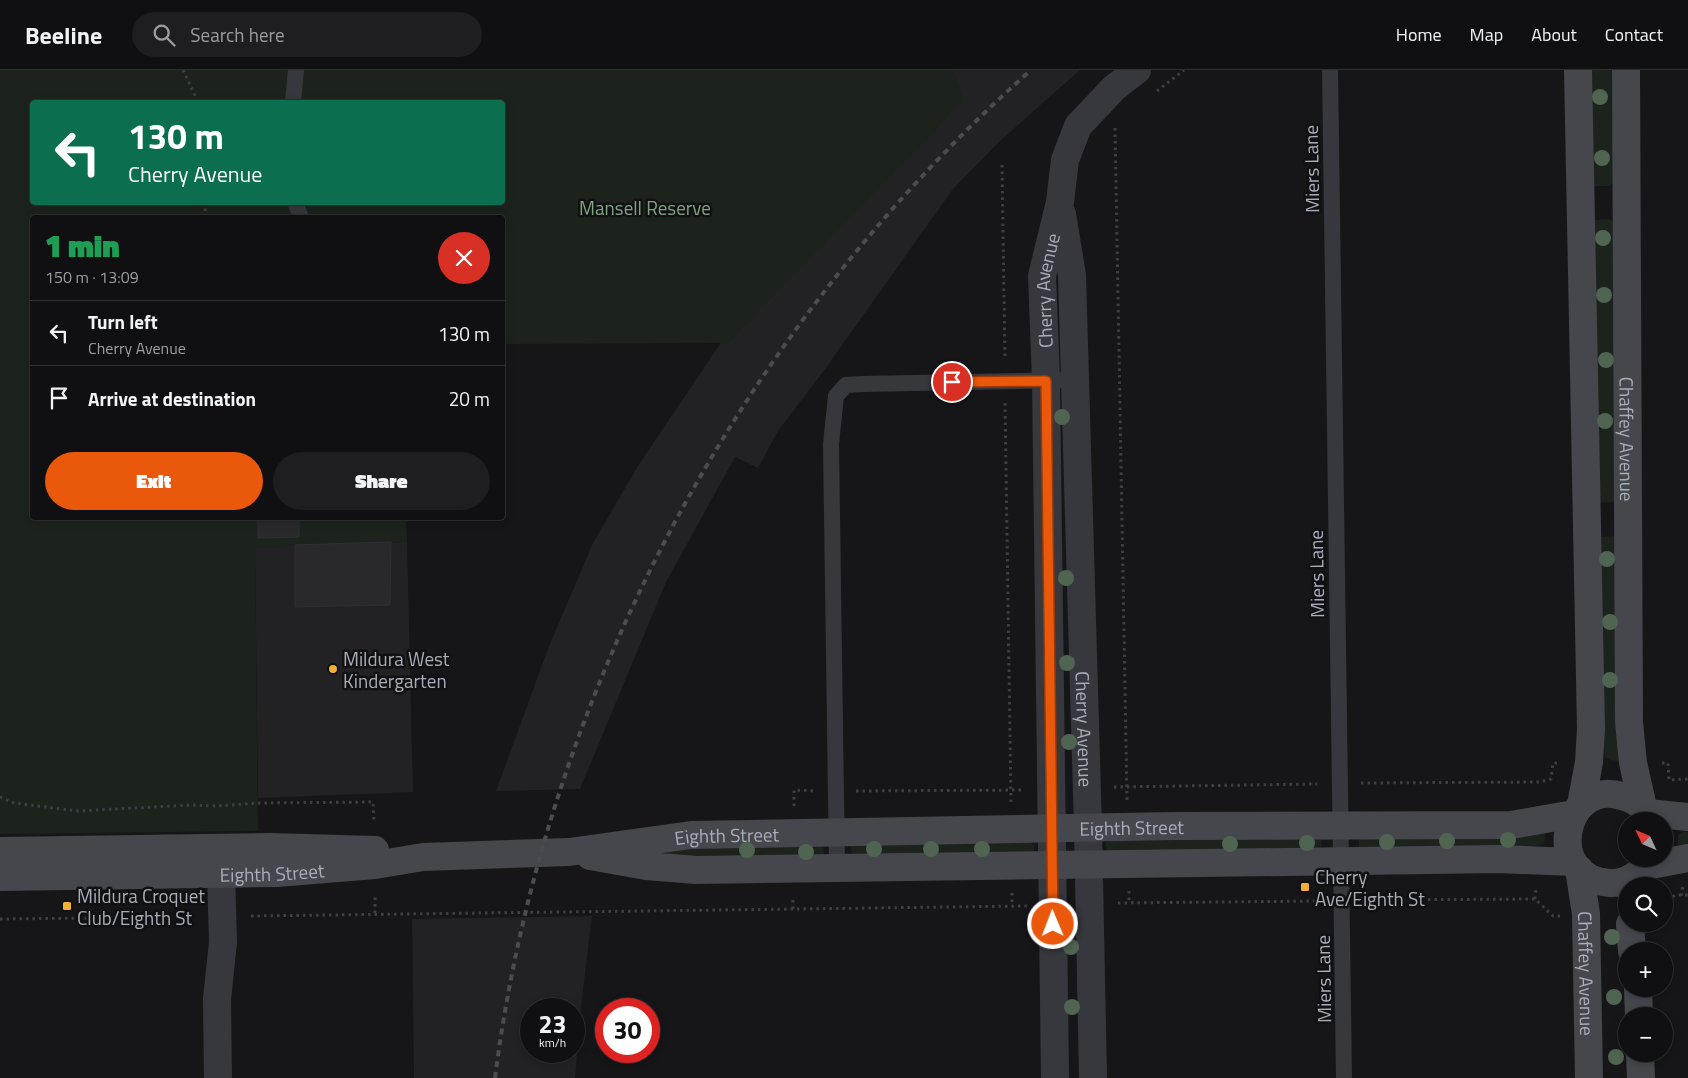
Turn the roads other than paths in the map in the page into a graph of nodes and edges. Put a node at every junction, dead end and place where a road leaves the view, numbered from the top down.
1 (296, 70) edge
2 (1137, 70) edge
3 (1330, 70) edge
4 (1578, 70) edge
5 (1626, 70) edge
6 (293, 100) edge
7 (1060, 202) junction
8 (1625, 202) junction
9 (1582, 204) junction
10 (1074, 380) junction
11 (1046, 381) junction
12 (1628, 523) junction
13 (1586, 524) junction
14 (1578, 809) junction
15 (1646, 812) edge
16 (1647, 812) edge
17 (1673, 816) edge
18 (1688, 817) edge
19 (1339, 825) junction
20 (1052, 828) junction
21 (1088, 828) junction
22 (836, 832) junction
23 (0, 851) edge
24 (569, 852) junction
25 (423, 857) junction
26 (1688, 858) edge
27 (1339, 861) junction
28 (1051, 865) junction
29 (1089, 865) junction
30 (1576, 866) junction
31 (837, 868) junction
32 (1643, 871) edge
33 (213, 874) junction
34 (0, 877) edge
35 (1640, 1062) edge
36 (218, 1078) edge
37 (1055, 1078) edge
38 (1093, 1078) edge
39 (1344, 1078) edge
40 (1589, 1078) edge
41 (1641, 1078) edge

1 - 6 lane
2 - 7 street, Cherry Avenue
3 - 19 lane, Miers Lane
4 - 9 street
5 - 8 street, Chaffey Avenue
7 - 10 street, Cherry Avenue
7 - 11 street, Cherry Avenue
8 - 9 street
8 - 12 street, Chaffey Avenue
9 - 13 street
10 - 11 lane
10 - 21 street, Cherry Avenue
11 - 20 street, Cherry Avenue
11 - 22 lane
12 - 13 street
12 - 16 street, Chaffey Avenue
13 - 14 street
14 - 15 street, Eighth Street
14 - 19 street, Eighth Street
14 - 30 street, Chaffey Avenue
17 - 18 street
19 - 21 street, Eighth Street
19 - 27 lane, Miers Lane
20 - 21 street, Eighth Street
20 - 22 street, Eighth Street
20 - 28 street, Cherry Avenue
21 - 29 street, Cherry Avenue
22 - 24 street, Eighth Street
22 - 31 lane
23 - 25 street, Eighth Street
24 - 25 street, Eighth Street
24 - 31 street, Eighth Street
25 - 33 street, Eighth Street
26 - 32 street
27 - 29 street, Eighth Street
27 - 30 street, Eighth Street
27 - 39 lane, Miers Lane
28 - 29 street, Eighth Street
28 - 31 street, Eighth Street
28 - 37 street, Cherry Avenue
29 - 38 street, Cherry Avenue
30 - 32 street
30 - 40 street, Chaffey Avenue
33 - 34 street, Eighth Street
33 - 36 street
35 - 41 street

